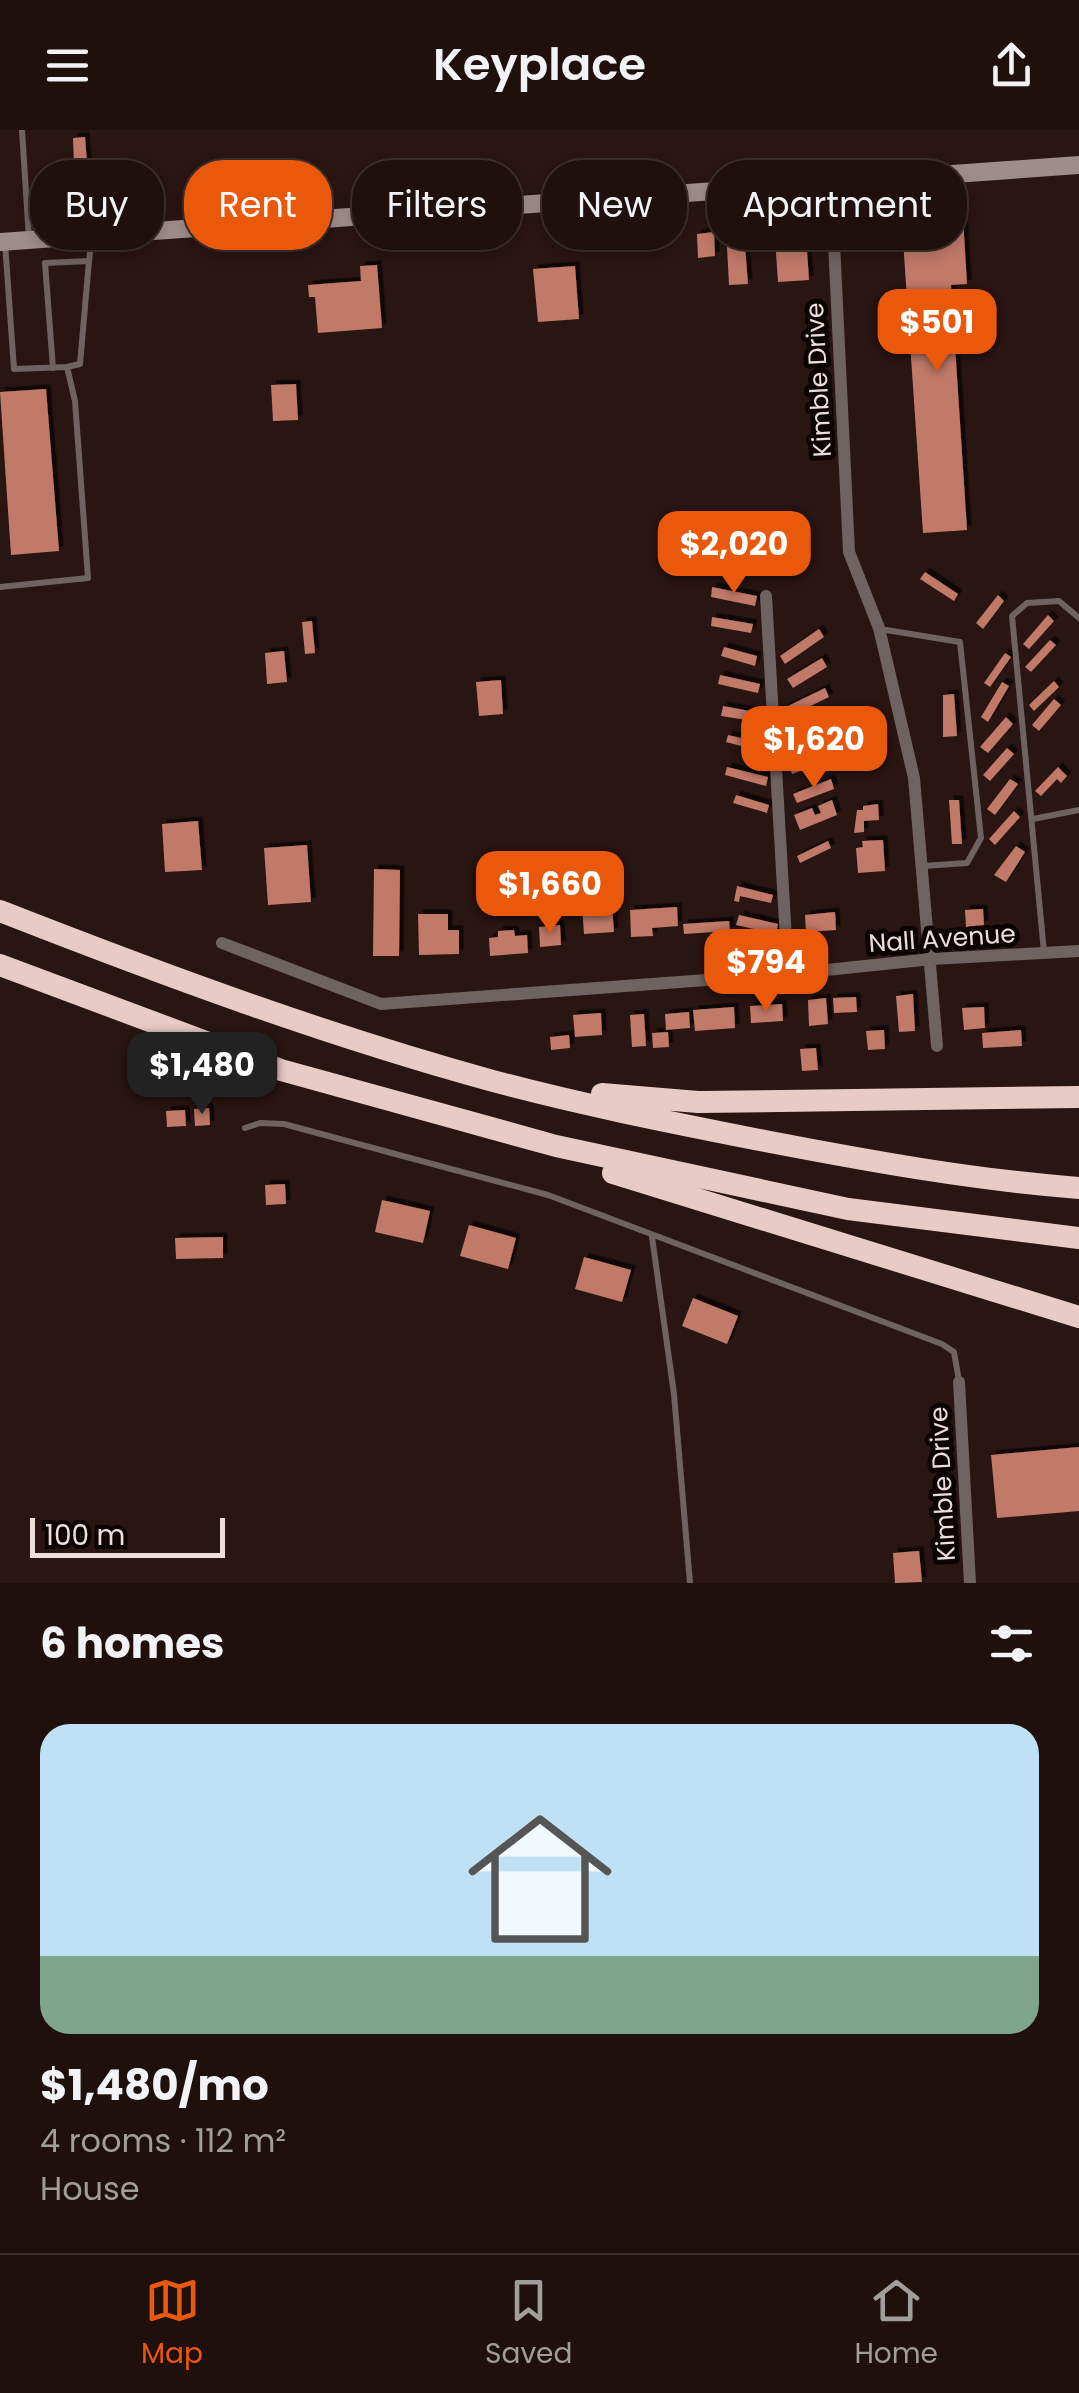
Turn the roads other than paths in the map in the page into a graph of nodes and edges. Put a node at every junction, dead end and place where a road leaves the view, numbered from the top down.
1 (22, 130) edge
2 (1079, 165) edge
3 (967, 172) edge
4 (707, 190) edge
5 (164, 230) edge
6 (29, 240) joint
7 (2, 242) edge
8 (90, 250) edge
9 (834, 250) edge
10 (89, 260) junction
11 (4, 277) edge
12 (67, 367) junction
13 (53, 368) junction
14 (0, 587) edge
15 (766, 596) dead end
16 (1079, 618) edge
17 (879, 628) junction
18 (1079, 810) edge
19 (1033, 819) junction
20 (922, 866) junction
21 (0, 911) edge
22 (222, 943) dead end
23 (1079, 951) edge
24 (1044, 953) junction
25 (932, 959) junction
26 (0, 965) edge
27 (788, 974) junction
28 (312, 1025) junction
29 (938, 1046) dead end
30 (1079, 1096) edge
31 (245, 1128) dead end
32 (556, 1146) junction
33 (1079, 1188) edge
34 (652, 1236) junction
35 (1079, 1238) edge
36 (1079, 1318) edge
37 (959, 1382) joint
38 (690, 1583) edge
39 (970, 1583) edge

1 - 6 lane
2 - 3 main road
4 - 5 main road
6 - 7 main road
7 - 11 lane
8 - 10 lane
9 - 17 street, Kimble Drive
10 - 12 lane
10 - 13 lane
11 - 13 lane
12 - 13 lane
12 - 14 lane
15 - 27 street
16 - 19 lane
17 - 20 street, Kimble Drive
17 - 20 lane
18 - 19 lane
19 - 24 lane
20 - 25 street, Kimble Drive
21 - 28 highway
22 - 27 street, Nall Avenue
23 - 24 street, Nall Avenue
24 - 25 street, Nall Avenue
25 - 27 street, Nall Avenue
25 - 29 street, Kimble Drive
26 - 32 highway
28 - 30 highway
28 - 33 highway
31 - 34 lane
32 - 35 highway
32 - 36 highway
34 - 37 lane
34 - 38 lane
37 - 39 street, Kimble Drive

